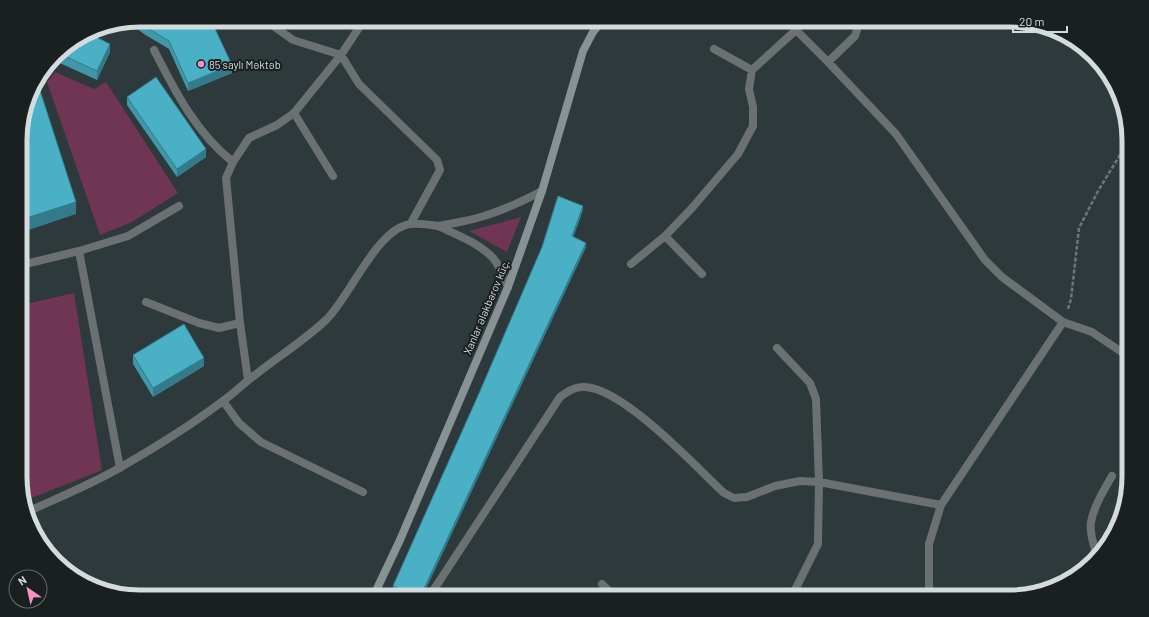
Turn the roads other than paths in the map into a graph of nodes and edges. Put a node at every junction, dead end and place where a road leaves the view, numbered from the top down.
1 (275, 27) edge
2 (359, 27) edge
3 (597, 27) edge
4 (794, 27) edge
5 (858, 27) edge
6 (796, 30) junction
7 (714, 49) dead end
8 (154, 50) dead end
9 (341, 55) junction
10 (828, 62) junction
11 (752, 70) junction
12 (294, 113) junction
13 (233, 162) junction
14 (333, 176) dead end
15 (542, 191) junction
16 (179, 206) dead end
17 (411, 224) junction
18 (438, 226) junction
19 (665, 236) junction
20 (79, 251) junction
21 (27, 264) edge
22 (631, 264) dead end
23 (702, 274) dead end
24 (508, 287) junction
25 (146, 302) dead end
26 (240, 322) junction
27 (1063, 322) junction
28 (777, 348) dead end
29 (1122, 352) edge
30 (248, 380) junction
31 (223, 401) junction
32 (120, 468) junction
33 (1112, 476) dead end
34 (819, 482) junction
35 (363, 492) dead end
36 (941, 505) junction
37 (32, 509) edge
38 (1095, 550) edge
39 (602, 584) dead end
40 (375, 590) edge
41 (434, 590) edge
42 (608, 590) edge
43 (795, 590) edge
44 (929, 590) edge

1 - 9 street
2 - 9 street
3 - 15 street, Xanlar Ələkbərov küç.
4 - 6 street
5 - 10 street
6 - 10 street
6 - 11 street
7 - 11 street
8 - 13 street
9 - 12 street
9 - 17 street
10 - 27 street
11 - 19 street
12 - 13 street
12 - 14 street
13 - 26 street
15 - 18 street
15 - 24 street, Xanlar Ələkbərov küç.
16 - 20 street
17 - 18 street
17 - 30 street
18 - 24 street
19 - 22 street
19 - 23 street
20 - 21 street
20 - 32 street
24 - 40 street, Xanlar Ələkbərov küç.
25 - 26 street
26 - 30 street
27 - 29 street
27 - 36 street
28 - 34 street
30 - 31 street
31 - 32 street
31 - 35 street
32 - 37 street
33 - 38 street
34 - 36 street
34 - 41 street
34 - 43 street
36 - 44 street
39 - 42 street

